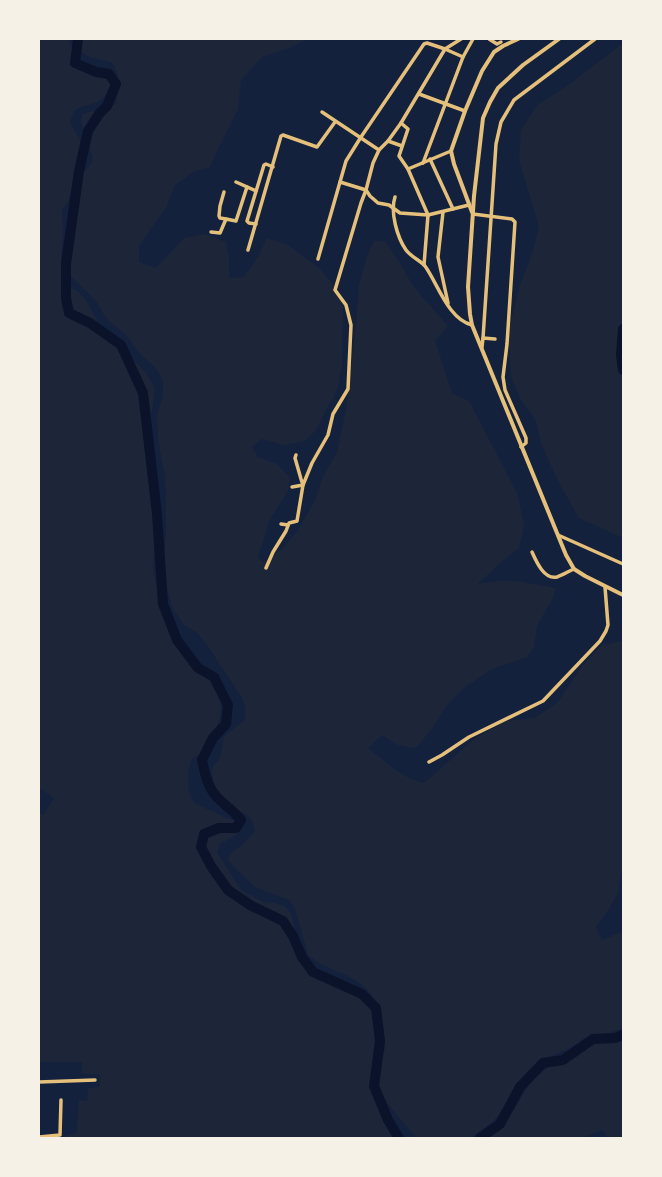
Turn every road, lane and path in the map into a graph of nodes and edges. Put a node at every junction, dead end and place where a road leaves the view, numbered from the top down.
1 (461, 39) edge
2 (474, 39) edge
3 (489, 39) edge
4 (518, 39) edge
5 (560, 39) edge
6 (595, 39) edge
7 (501, 42) edge
8 (445, 49) junction
9 (462, 57) junction
10 (419, 94) junction
11 (444, 103) junction
12 (465, 111) junction
13 (322, 112) dead end
14 (335, 122) junction
15 (401, 123) junction
16 (361, 137) junction
17 (388, 141) junction
18 (402, 146) junction
19 (379, 150) junction
20 (451, 151) junction
21 (430, 159) junction
22 (422, 163) junction
23 (273, 167) junction
24 (408, 169) junction
25 (236, 182) dead end
26 (340, 182) junction
27 (247, 187) junction
28 (366, 190) junction
29 (256, 191) junction
30 (224, 192) dead end
31 (466, 196) junction
32 (474, 196) junction
33 (395, 197) dead end
34 (469, 205) junction
35 (392, 207) junction
36 (453, 209) junction
37 (443, 212) junction
38 (428, 214) junction
39 (473, 214) junction
40 (492, 217) junction
41 (226, 219) junction
42 (256, 224) junction
43 (211, 232) dead end
44 (248, 250) dead end
45 (318, 259) dead end
46 (424, 265) junction
47 (448, 305) junction
48 (472, 325) junction
49 (483, 338) junction
50 (495, 339) dead end
51 (482, 347) junction
52 (521, 447) junction
53 (296, 455) dead end
54 (303, 485) junction
55 (292, 487) dead end
56 (281, 524) dead end
57 (288, 525) junction
58 (558, 535) junction
59 (532, 552) dead end
60 (623, 564) edge
61 (266, 568) dead end
62 (574, 569) junction
63 (605, 587) junction
64 (623, 595) edge
65 (429, 762) dead end
66 (95, 1080) dead end
67 (39, 1082) edge
68 (61, 1100) dead end
69 (39, 1137) edge

1 - 8 street
2 - 9 street
3 - 7 street
4 - 7 street
5 - 32 street
6 - 40 street
7 - 12 street
8 - 9 street
8 - 10 street
8 - 16 street
9 - 11 street
10 - 11 street
10 - 15 street
11 - 12 street
11 - 22 street
12 - 20 street
13 - 14 street
14 - 16 street
14 - 23 street
15 - 17 street
15 - 18 street
16 - 19 street
16 - 26 street
17 - 18 street
17 - 19 street
18 - 24 street
19 - 28 street
20 - 21 street
20 - 31 street
21 - 22 street
21 - 36 street
22 - 24 street
23 - 29 street
23 - 42 street
24 - 38 street
25 - 27 street
26 - 28 street
26 - 45 street
27 - 29 street
27 - 41 street
28 - 35 street
28 - 54 street
29 - 42 street
30 - 41 street
31 - 32 street
31 - 34 street
32 - 39 street
33 - 35 street
34 - 36 street
34 - 39 street
35 - 38 street
35 - 46 street
36 - 37 street
37 - 38 street
37 - 47 street
38 - 46 street
39 - 40 street
39 - 48 street
40 - 49 street
40 - 52 street
41 - 43 street
42 - 44 street
46 - 47 street
47 - 48 street
48 - 51 street
49 - 50 street
49 - 51 street
51 - 52 street
52 - 58 street
53 - 54 street
54 - 55 street
54 - 57 street
56 - 57 street
57 - 61 street
58 - 60 street
58 - 62 street
59 - 62 street
62 - 63 street
63 - 64 street
63 - 65 street
66 - 67 street
68 - 69 street

